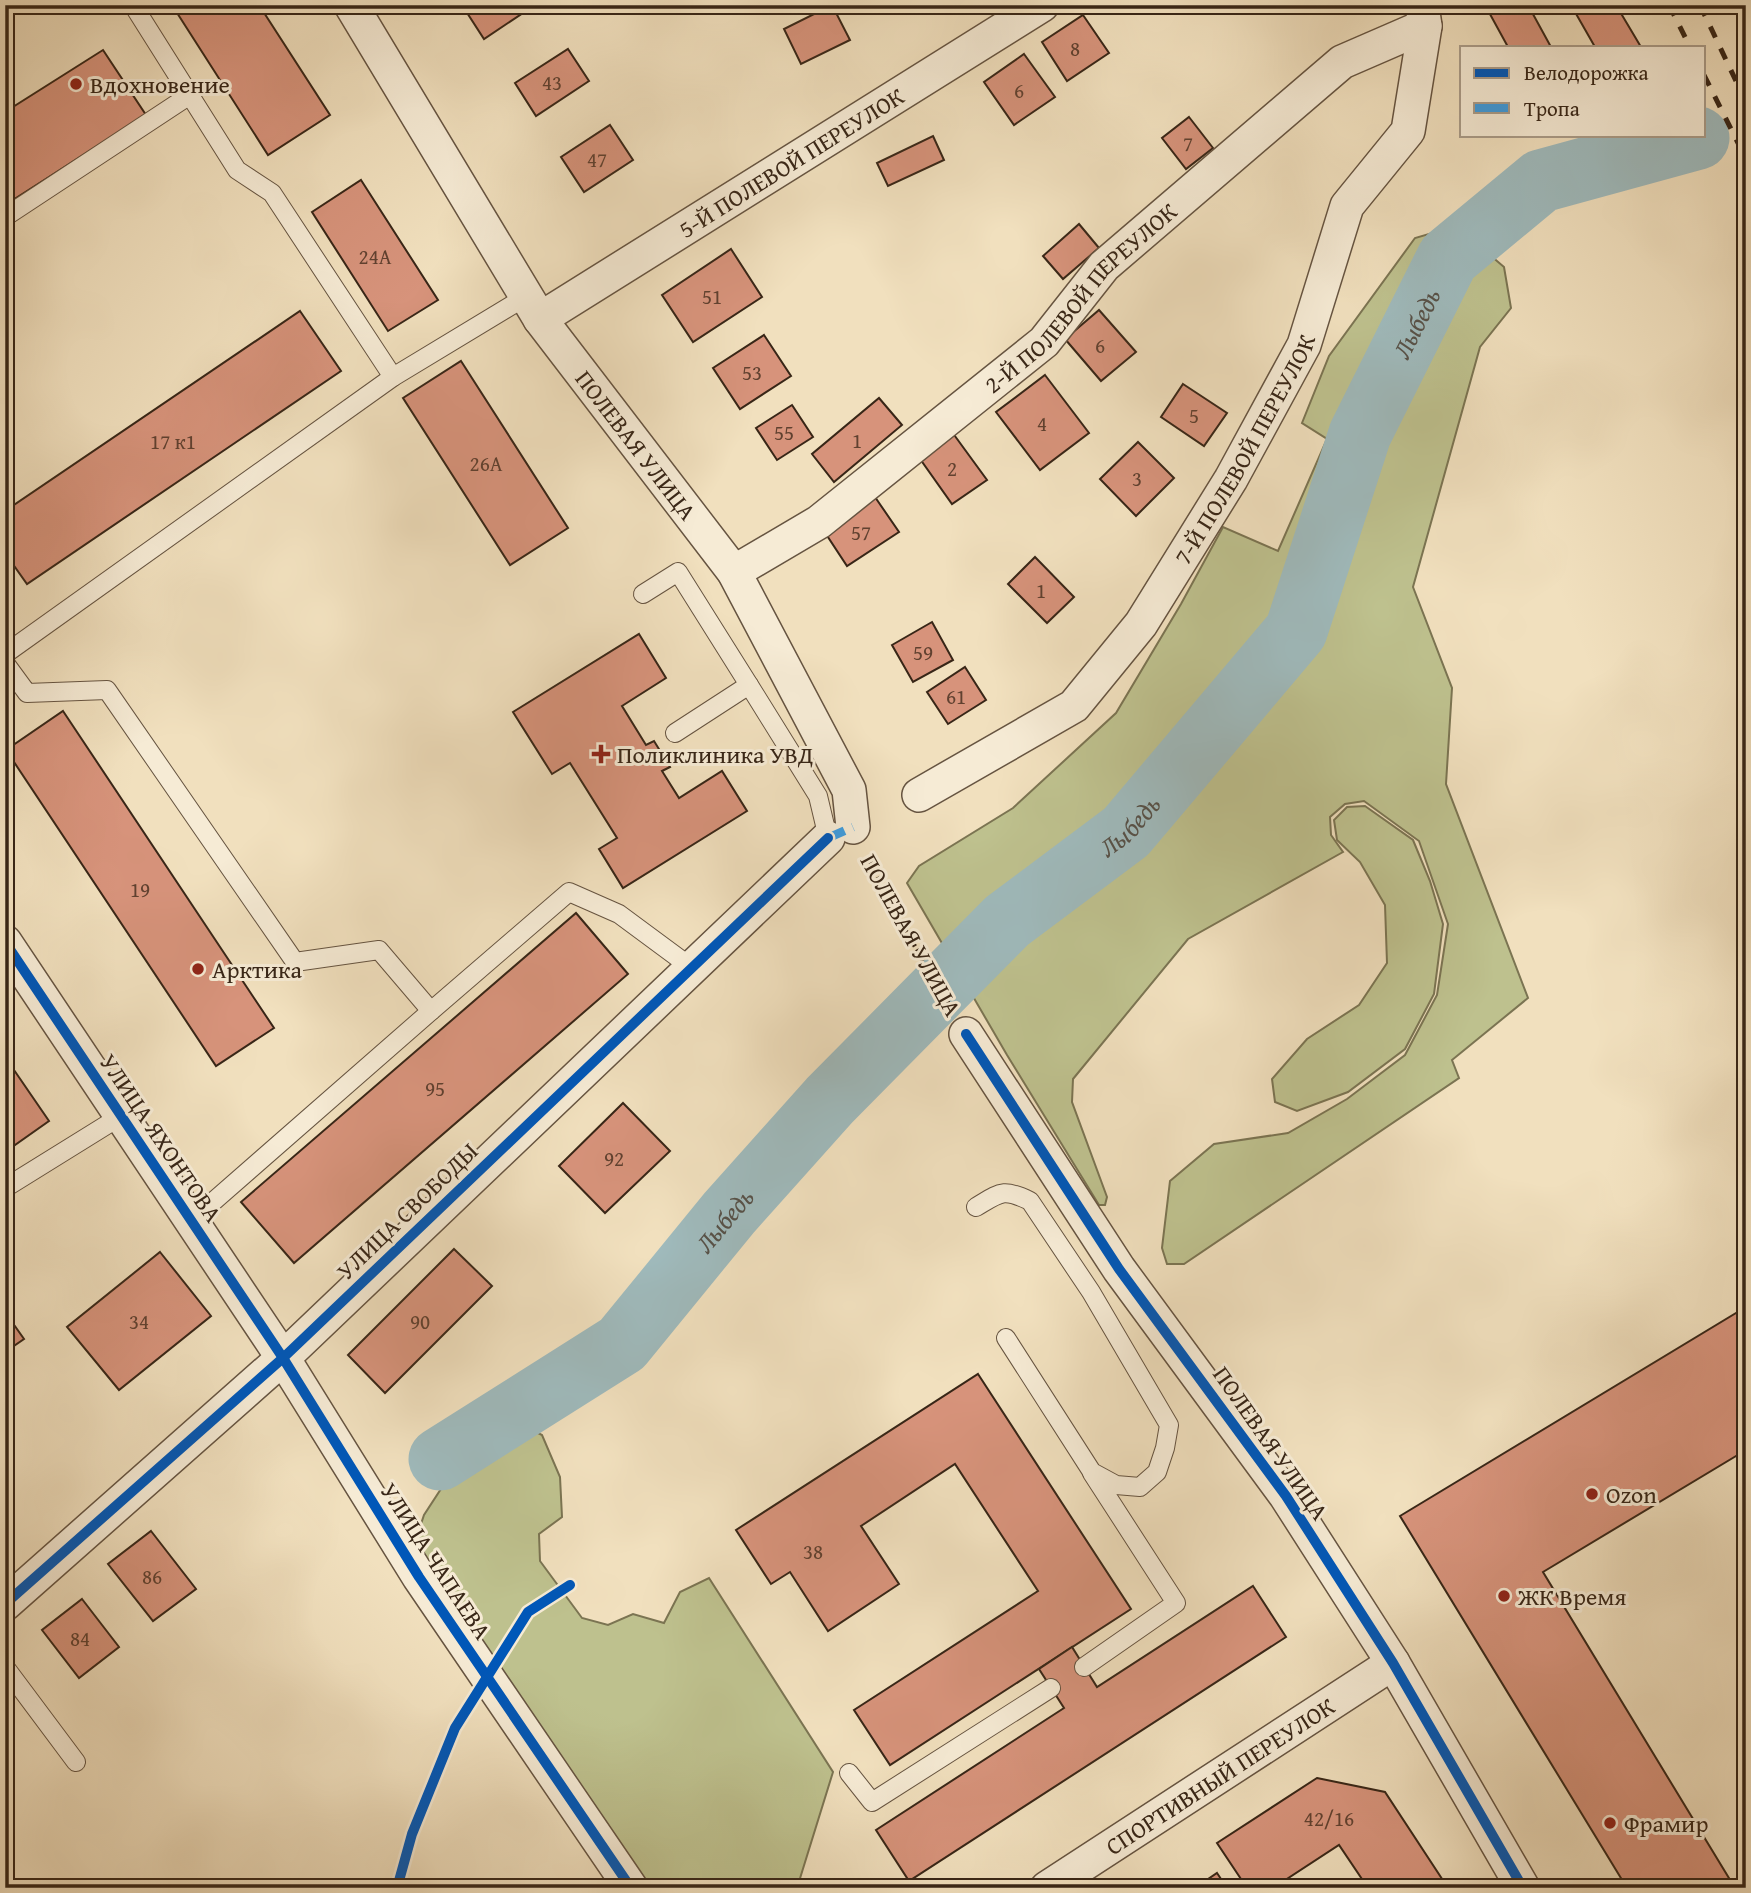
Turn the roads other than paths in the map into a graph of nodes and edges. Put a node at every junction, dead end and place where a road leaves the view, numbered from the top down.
1 (133, 5) edge
2 (351, 5) edge
3 (1042, 5) edge
4 (1423, 16) edge
5 (190, 95) junction
6 (5, 217) edge
7 (533, 307) junction
8 (393, 377) junction
9 (734, 572) junction
10 (643, 594) dead end
11 (5, 654) edge
12 (5, 663) edge
13 (749, 685) junction
14 (675, 733) dead end
15 (919, 795) dead end
16 (840, 832) junction
17 (5, 942) edge
18 (692, 968) junction
19 (431, 1011) junction
20 (966, 1034) road end
21 (121, 1115) junction
22 (5, 1188) edge
23 (976, 1207) dead end
24 (191, 1221) junction
25 (1006, 1338) dead end
26 (283, 1358) junction
27 (1092, 1472) junction
28 (5, 1605) edge
29 (1393, 1663) junction
30 (5, 1667) edge
31 (1084, 1667) dead end
32 (1051, 1688) dead end
33 (76, 1762) dead end
34 (849, 1773) dead end
35 (631, 1888) edge
36 (1047, 1888) edge
37 (1522, 1888) edge

1 - 5 lane
2 - 7 street, ПОЛЕВАЯ УЛИЦА
3 - 7 street, 5-Й ПОЛЕВОЙ ПЕРЕУЛОК
4 - 9 street, 2-Й ПОЛЕВОЙ ПЕРЕУЛОК
4 - 15 street, 7-Й ПОЛЕВОЙ ПЕРЕУЛОК
5 - 6 lane
5 - 8 lane
7 - 8 lane
7 - 9 street, ПОЛЕВАЯ УЛИЦА
8 - 11 lane
9 - 16 street, ПОЛЕВАЯ УЛИЦА
10 - 13 lane
12 - 19 lane
13 - 14 lane
13 - 16 lane
16 - 18 street, УЛИЦА СВОБОДЫ
17 - 21 street, УЛИЦА ЯХОНТОВА
18 - 19 lane
18 - 26 street, УЛИЦА СВОБОДЫ
19 - 24 lane
20 - 29 street, ПОЛЕВАЯ УЛИЦА
21 - 22 lane
21 - 24 street, УЛИЦА ЯХОНТОВА
23 - 27 lane
24 - 26 street, УЛИЦА ЯХОНТОВА
25 - 27 lane
26 - 28 street, УЛИЦА СВОБОДЫ
26 - 35 street, УЛИЦА ЧАПАЕВА
27 - 31 lane
29 - 36 street, СПОРТИВНЫЙ ПЕРЕУЛОК
29 - 37 street, ПОЛЕВАЯ УЛИЦА
30 - 33 lane
32 - 34 lane

